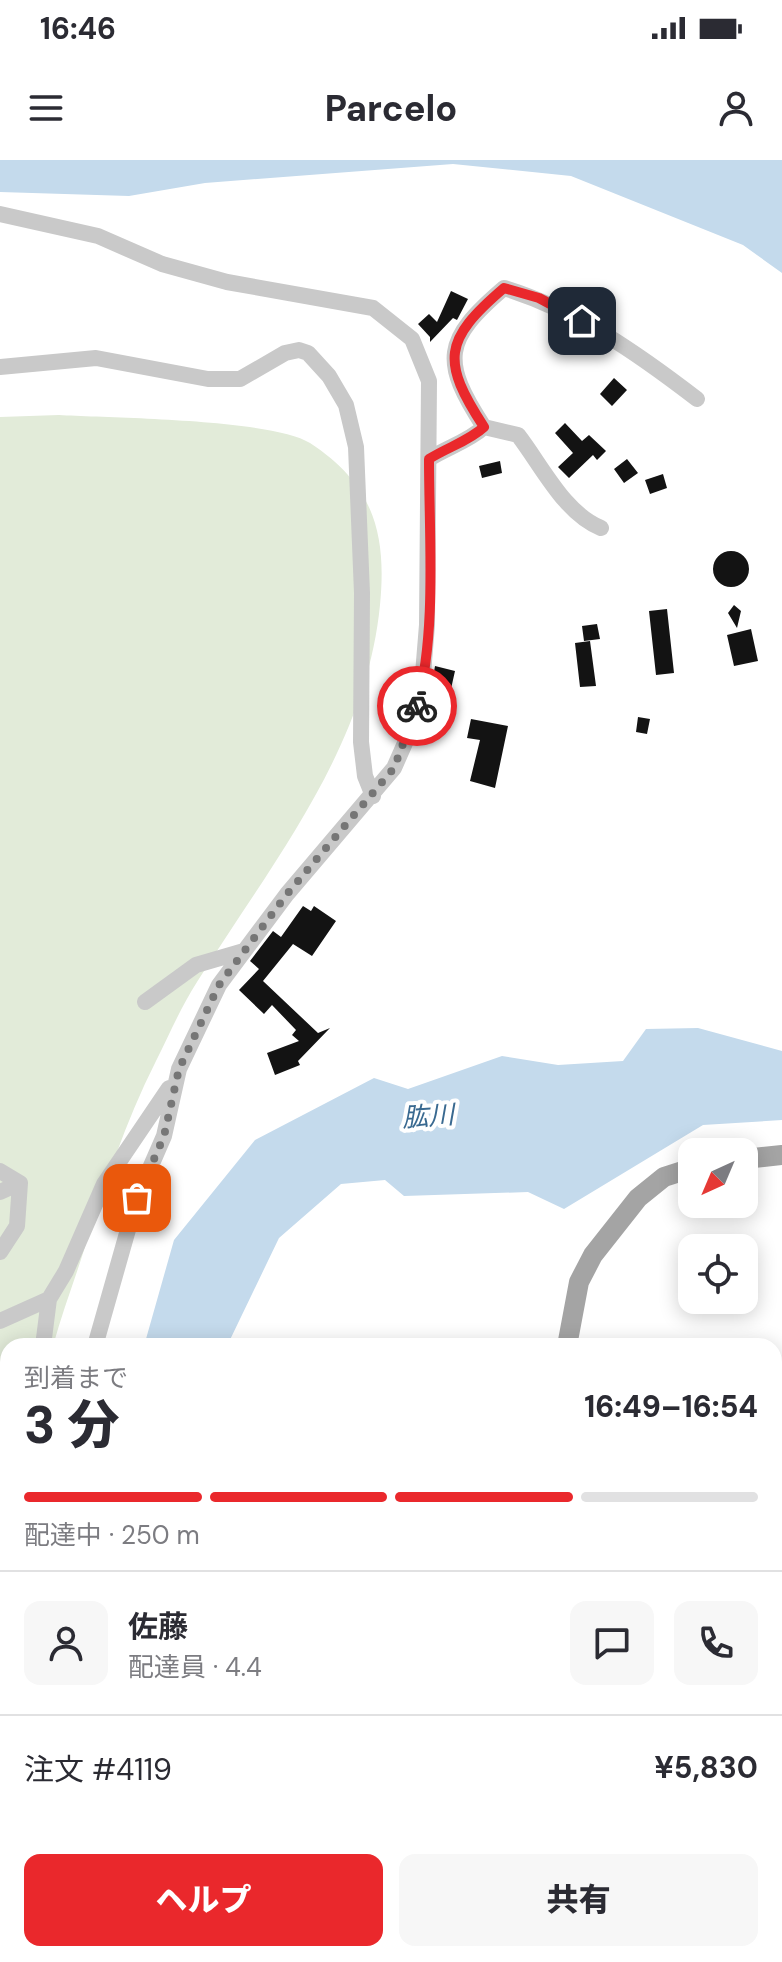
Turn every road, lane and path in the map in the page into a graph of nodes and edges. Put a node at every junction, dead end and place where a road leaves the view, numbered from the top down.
1 (0, 214) edge
2 (0, 367) edge
3 (697, 399) dead end
4 (484, 427) junction
5 (429, 459) junction
6 (601, 528) dead end
7 (373, 796) junction
8 (244, 951) junction
9 (145, 1002) dead end
10 (179, 1069) junction
11 (782, 1155) edge
12 (758, 1158) edge
13 (0, 1171) edge
14 (678, 1172) edge
15 (20, 1183) junction
16 (0, 1192) edge
17 (0, 1252) edge
18 (49, 1299) junction
19 (0, 1321) edge
20 (44, 1338) edge
21 (97, 1338) edge
22 (568, 1338) edge

1 - 5 street
2 - 7 street
3 - 4 street
4 - 5 street
4 - 6 street
5 - 7 street
7 - 8 street
8 - 9 street
8 - 10 street
10 - 18 street
10 - 21 street
11 - 12 main road
13 - 15 street
14 - 22 main road
15 - 16 street
15 - 17 street
18 - 19 street
18 - 20 street

